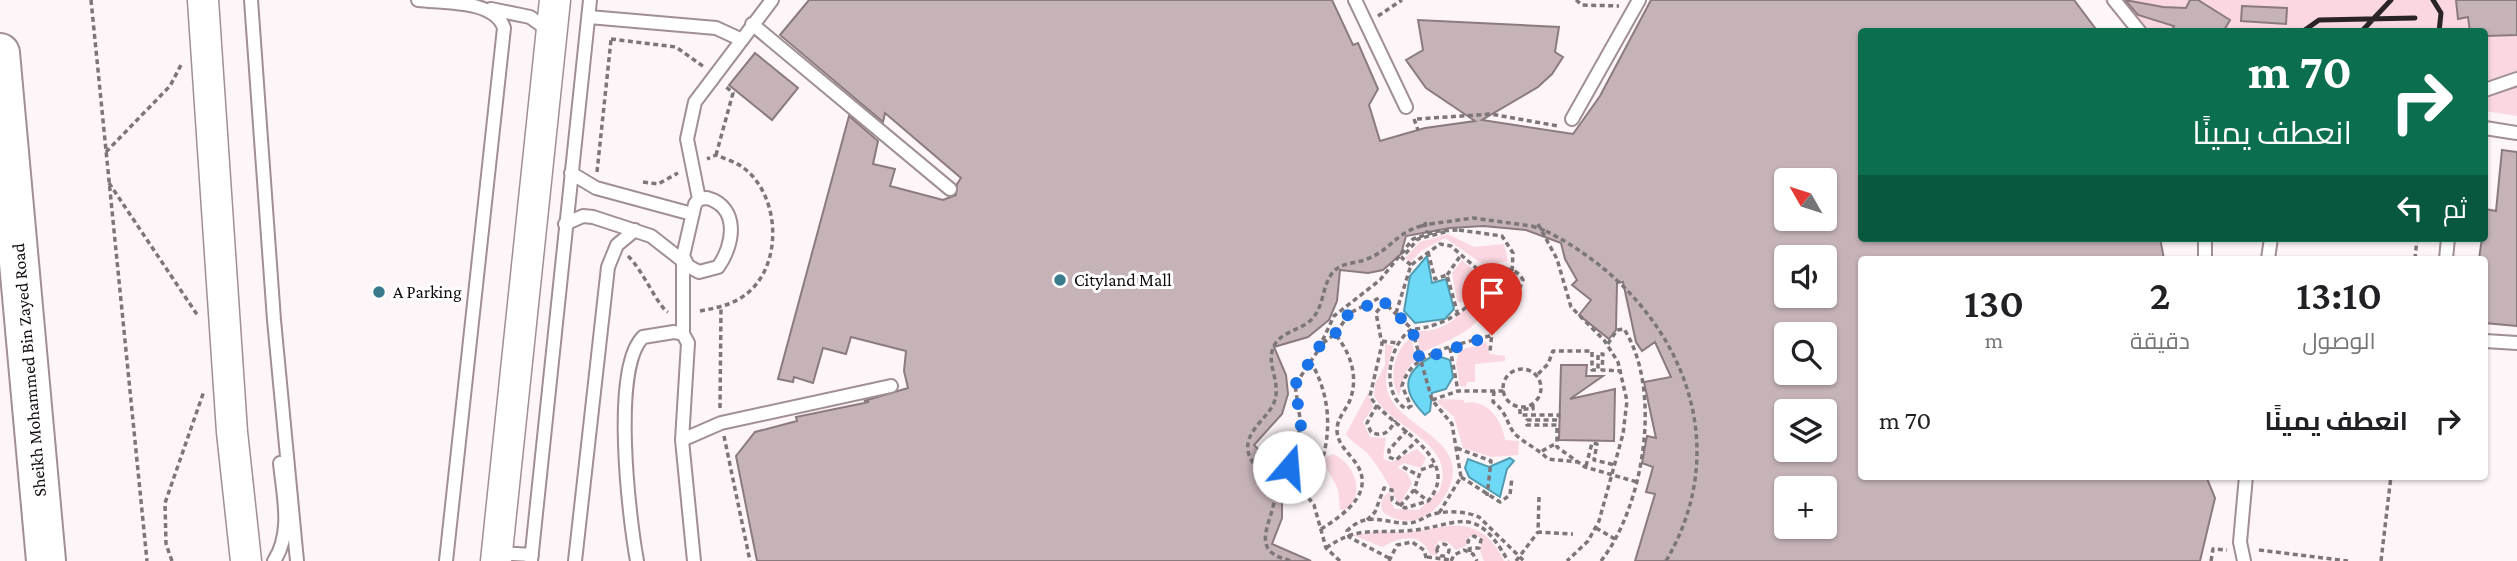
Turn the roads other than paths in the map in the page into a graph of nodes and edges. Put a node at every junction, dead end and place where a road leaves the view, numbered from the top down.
1 (203, 0) edge
2 (222, 0) edge
3 (251, 0) edge
4 (418, 0) edge
5 (590, 0) edge
6 (772, 0) edge
7 (1355, 0) edge
8 (2114, 0) edge
9 (1637, 3) edge
10 (491, 9) junction
11 (553, 9) edge
12 (589, 17) junction
13 (752, 24) junction
14 (2137, 28) edge
15 (740, 39) junction
16 (0, 53) edge
17 (2517, 79) edge
18 (2488, 89) edge
19 (1406, 107) dead end
20 (1572, 119) dead end
21 (2488, 128) edge
22 (2517, 133) edge
23 (571, 173) junction
24 (950, 189) dead end
25 (699, 199) junction
26 (692, 214) junction
27 (565, 225) junction
28 (635, 230) junction
29 (683, 261) junction
30 (683, 334) junction
31 (2488, 341) edge
32 (2517, 343) edge
33 (891, 386) dead end
34 (280, 387) junction
35 (682, 440) junction
36 (2246, 480) edge
37 (2242, 555) edge
38 (494, 558) edge
39 (531, 558) edge
40 (46, 560) edge
41 (246, 561) edge
42 (264, 561) edge
43 (274, 561) edge
44 (297, 561) edge
45 (446, 561) edge
46 (575, 561) edge
47 (637, 561) edge
48 (694, 561) edge

1 - 41 street
2 - 42 street
3 - 34 lane
4 - 10 lane
5 - 12 lane
6 - 13 lane
7 - 19 lane
8 - 14 lane
9 - 20 lane
10 - 11 lane
10 - 45 lane
11 - 38 street
12 - 15 lane
12 - 23 lane
13 - 15 lane
13 - 24 lane
15 - 25 lane
16 - 40 highway, Sheikh Mohammed Bin Zayed Road
17 - 18 lane
21 - 22 lane
23 - 26 lane
23 - 27 lane
25 - 26 lane
25 - 29 lane
26 - 29 lane
27 - 28 lane
27 - 39 lane
28 - 29 lane
28 - 46 lane
29 - 30 lane
30 - 35 lane
30 - 47 lane
31 - 32 lane
33 - 35 lane
34 - 43 lane
34 - 44 lane
35 - 48 lane
36 - 37 lane
38 - 39 lane

